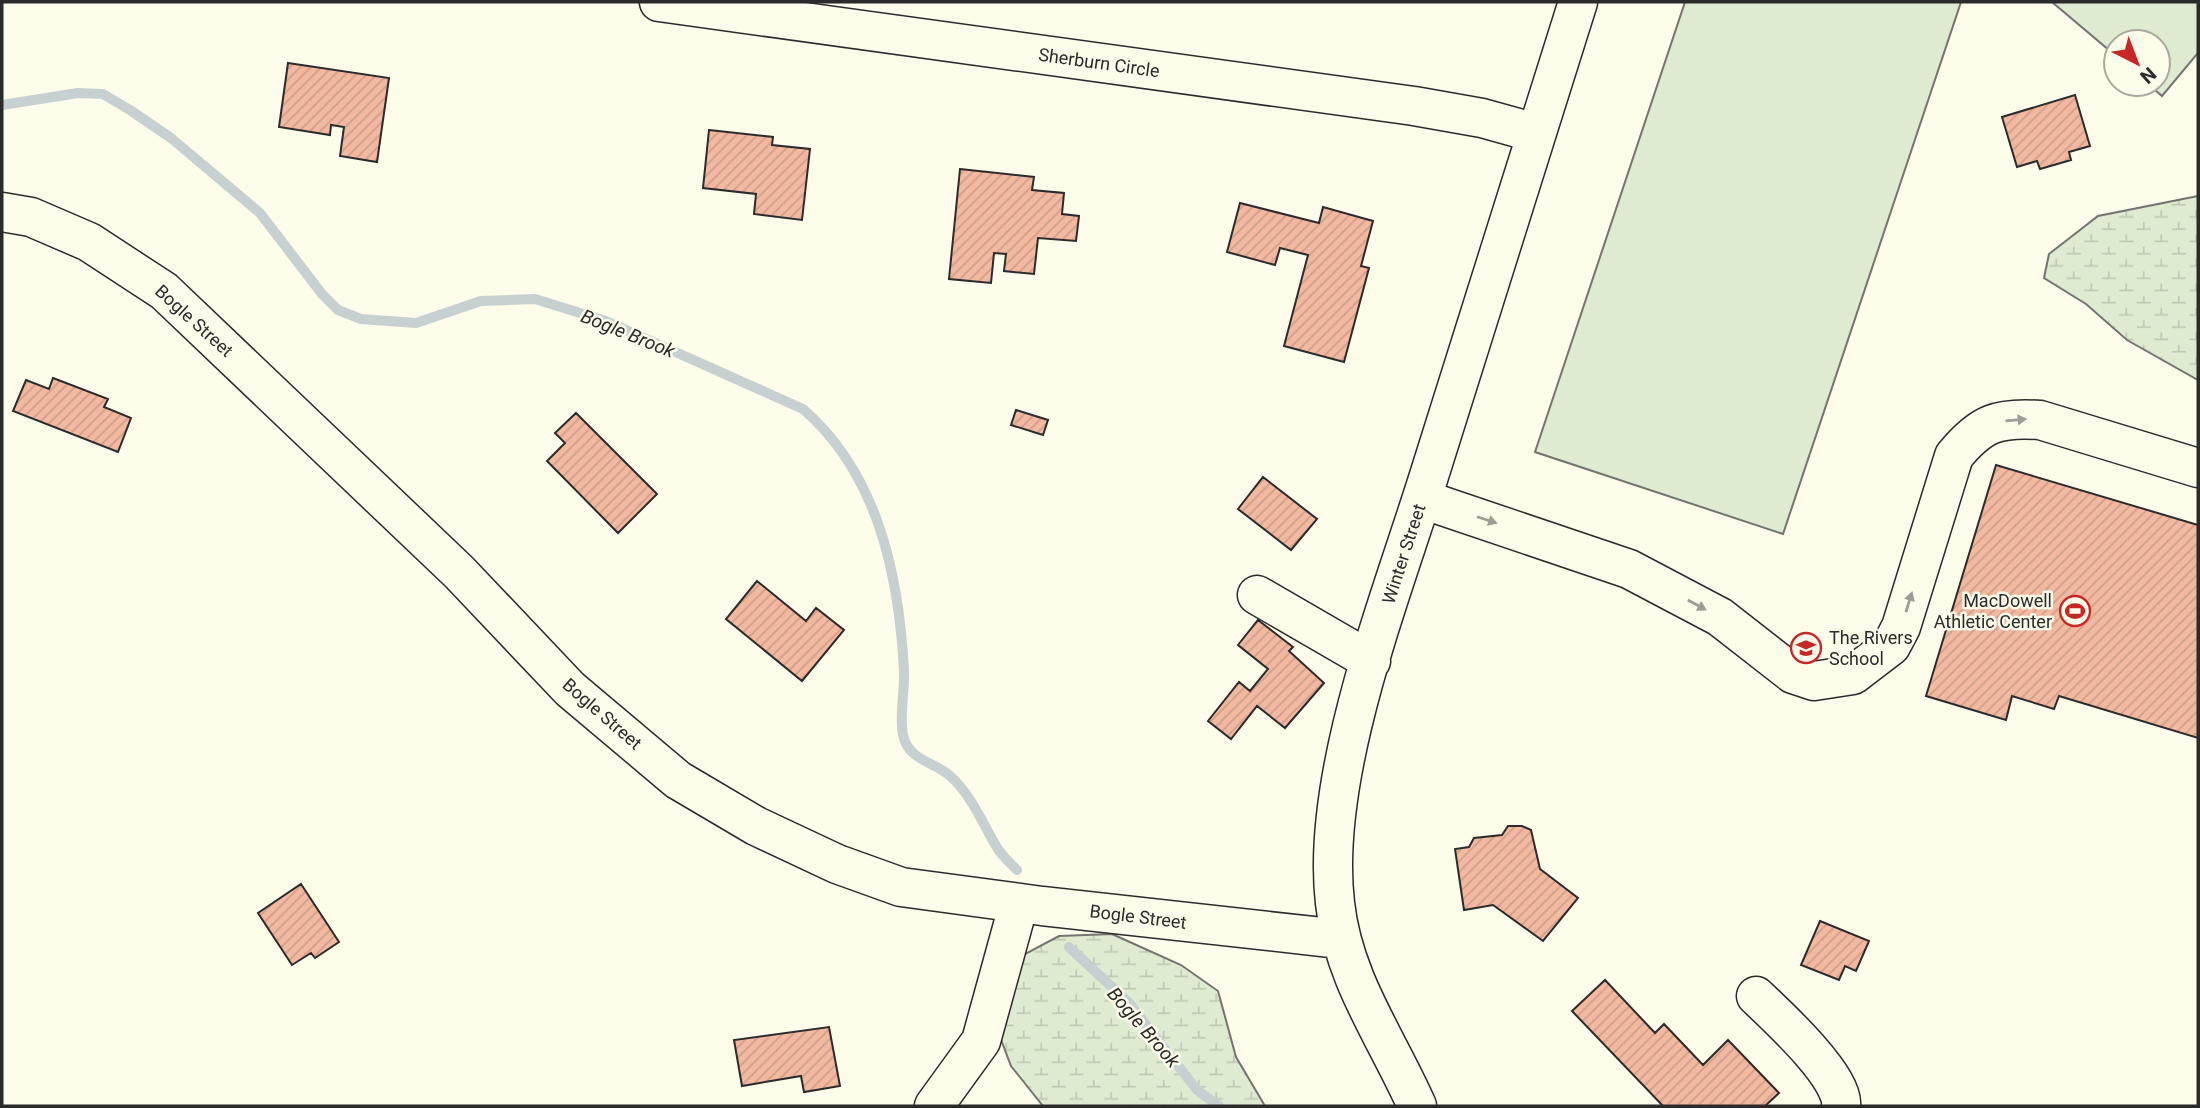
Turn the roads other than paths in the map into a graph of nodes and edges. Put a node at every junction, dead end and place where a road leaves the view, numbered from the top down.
1 (659, 2) edge
2 (1578, 2) edge
3 (1536, 133) junction
4 (2, 212) edge
5 (2198, 468) edge
6 (1422, 499) junction
7 (1257, 595) dead end
8 (1371, 661) junction
9 (1019, 903) junction
10 (1340, 939) junction
11 (1756, 996) dead end
12 (934, 1106) edge
13 (1417, 1106) edge
14 (1841, 1106) edge

1 - 3 street, Sherburn Circle
2 - 3 street, Winter Street
3 - 6 street, Winter Street
4 - 9 street, Bogle Street
6 -> 5 street
6 - 8 street, Winter Street
7 - 8 street
8 - 10 street, Winter Street
9 - 10 street, Bogle Street
9 - 12 street
10 - 13 street, Winter Street
11 - 14 street

